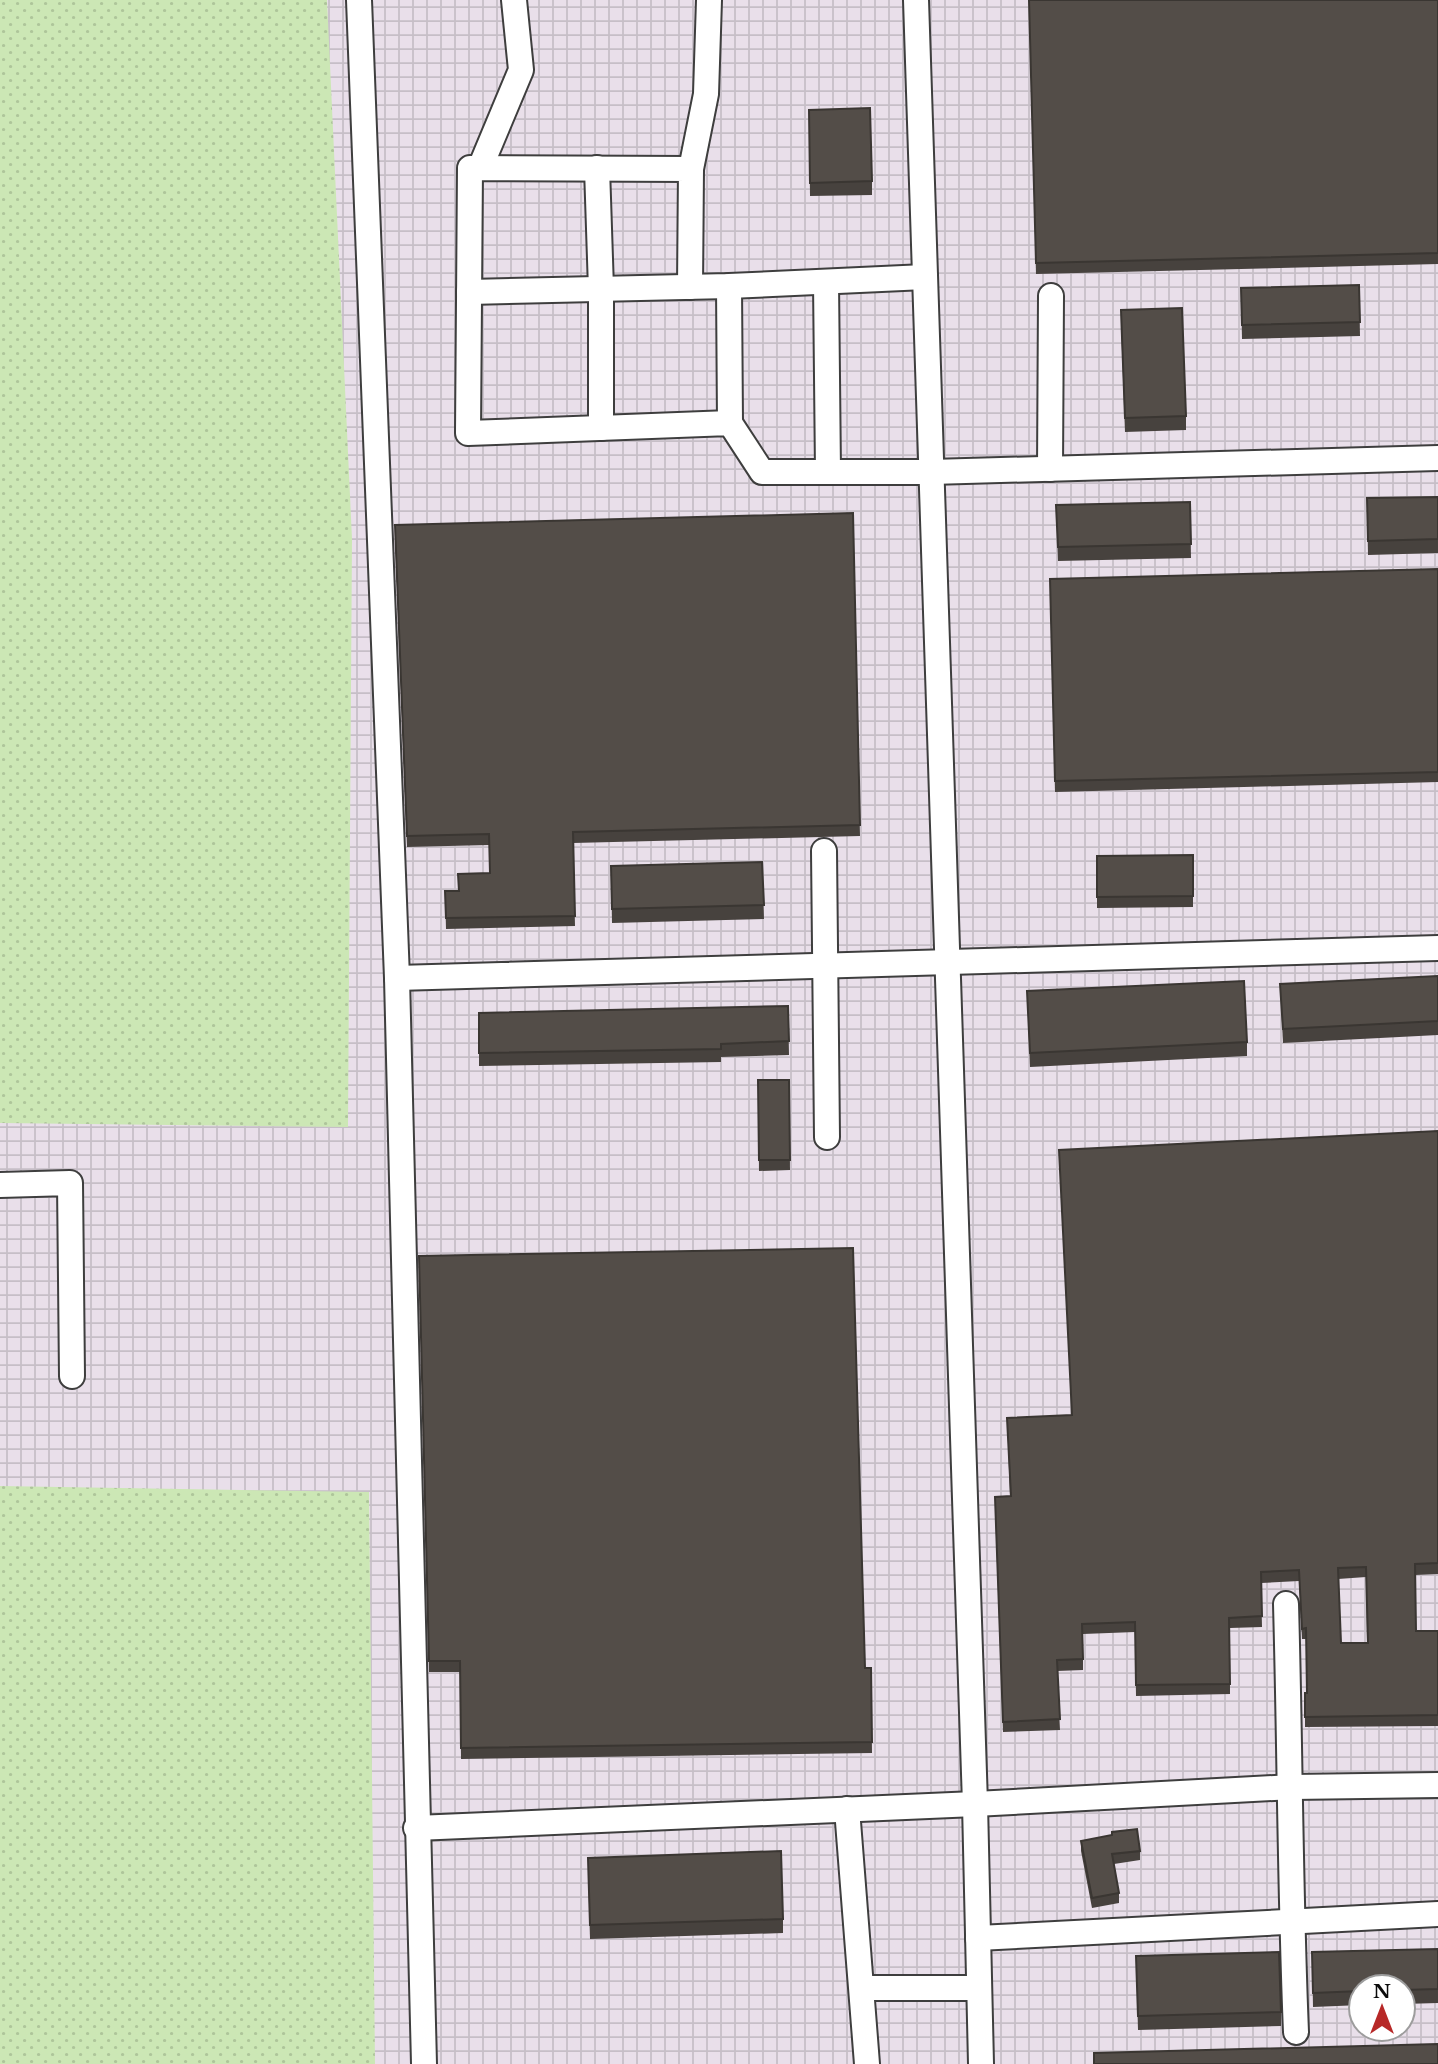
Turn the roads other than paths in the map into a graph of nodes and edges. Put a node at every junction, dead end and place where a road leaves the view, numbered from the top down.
1 (359, 0) edge
2 (514, 0) edge
3 (709, 0) edge
4 (916, 0) edge
5 (480, 168) junction
6 (597, 168) junction
7 (691, 169) junction
8 (925, 277) junction
9 (826, 282) junction
10 (729, 286) junction
11 (690, 287) junction
12 (601, 289) junction
13 (469, 292) junction
14 (1051, 296) dead end
15 (730, 424) junction
16 (601, 428) junction
17 (1438, 458) edge
18 (1050, 469) junction
19 (828, 472) junction
20 (931, 472) junction
21 (824, 851) dead end
22 (1438, 948) edge
23 (947, 962) junction
24 (825, 966) junction
25 (397, 978) junction
26 (827, 1137) dead end
27 (0, 1185) edge
28 (72, 1376) dead end
29 (1286, 1604) dead end
30 (1438, 1785) edge
31 (1292, 1787) junction
32 (975, 1804) junction
33 (847, 1809) junction
34 (416, 1828) junction
35 (1438, 1914) edge
36 (1291, 1920) junction
37 (978, 1938) junction
38 (862, 1988) junction
39 (978, 1988) junction
40 (1296, 2032) dead end
41 (424, 2064) edge
42 (867, 2064) edge
43 (981, 2064) edge

1 - 25 lane
2 - 5 lane
3 - 7 lane
4 - 8 lane
5 - 6 lane
5 - 13 lane
6 - 7 lane
6 - 12 lane
7 - 11 lane
8 - 9 lane
8 - 20 lane
9 - 10 lane
9 - 19 lane
10 - 11 lane
10 - 15 lane
11 - 12 lane
12 - 13 lane
12 - 16 lane
13 - 16 lane
14 - 18 lane
15 - 16 lane
15 - 19 lane
17 - 18 lane
18 - 20 lane
19 - 20 lane
20 - 23 lane
21 - 24 lane
22 - 23 lane
23 - 24 lane
23 - 32 lane
24 - 25 lane
24 - 26 lane
25 - 34 lane
27 - 28 lane
29 - 31 lane
30 - 31 lane
31 - 32 lane
31 - 36 lane
32 - 33 lane
32 - 37 lane
33 - 34 lane
33 - 38 lane
34 - 41 lane
35 - 36 lane
36 - 37 lane
36 - 40 lane
37 - 39 lane
38 - 39 lane
38 - 42 lane
39 - 43 lane

